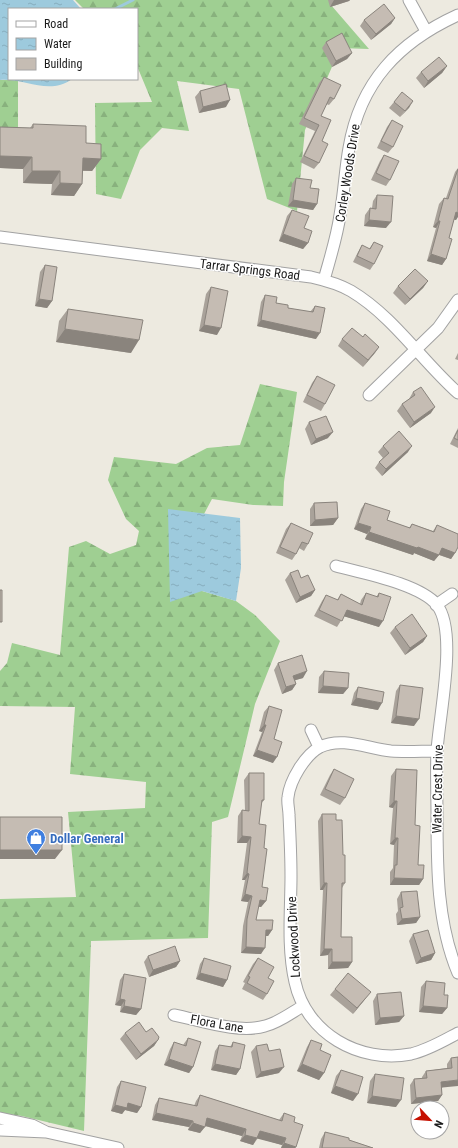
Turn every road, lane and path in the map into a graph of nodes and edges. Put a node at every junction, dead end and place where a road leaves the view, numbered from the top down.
1 (409, 0) edge
2 (458, 15) edge
3 (426, 31) junction
4 (0, 237) edge
5 (324, 280) junction
6 (458, 300) edge
7 (415, 351) junction
8 (458, 393) edge
9 (369, 395) dead end
10 (336, 566) dead end
11 (452, 594) dead end
12 (436, 605) junction
13 (311, 730) dead end
14 (319, 747) junction
15 (437, 751) junction
16 (458, 973) edge
17 (302, 1006) junction
18 (174, 1015) dead end
19 (458, 1033) edge
20 (0, 1118) edge
21 (0, 1130) edge
22 (46, 1132) junction
23 (118, 1148) edge

1 - 3 street
2 - 3 street, Corley Woods Drive
3 - 5 street, Corley Woods Drive
4 - 5 street, Tarrar Springs Road
5 - 7 street, Tarrar Springs Road
6 - 7 street
7 - 8 street, Tarrar Springs Road
7 - 9 street
10 - 12 street, Water Crest Drive
11 - 12 street
12 - 15 street, Water Crest Drive
13 - 14 street
14 - 15 street
14 - 17 street, Lockwood Drive
15 - 16 street, Water Crest Drive
17 - 18 street, Flora Lane
17 - 19 street, Lockwood Drive
20 - 22 street
21 - 22 street
22 - 23 street

